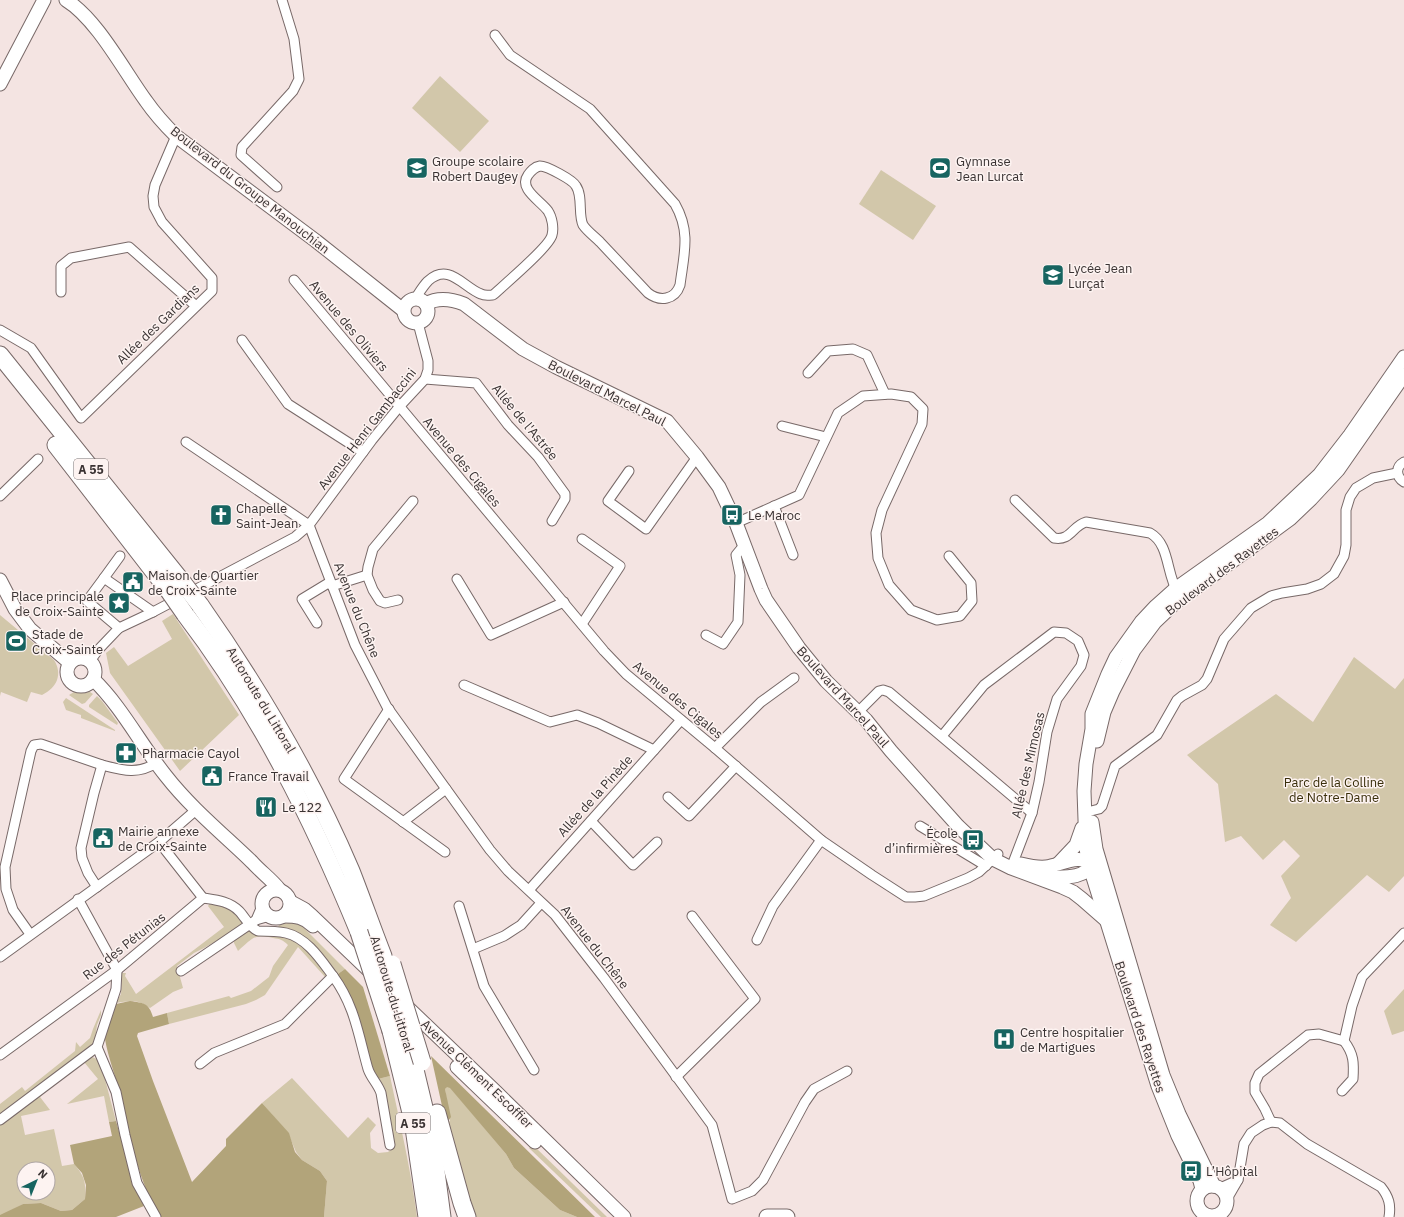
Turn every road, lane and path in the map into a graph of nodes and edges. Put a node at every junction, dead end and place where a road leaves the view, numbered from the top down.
1 (44, 0) edge
2 (66, 0) edge
3 (282, 0) edge
4 (495, 36) dead end
5 (0, 84) edge
6 (176, 136) junction
7 (277, 187) dead end
8 (294, 280) dead end
9 (61, 292) dead end
10 (420, 302) junction
11 (196, 306) junction
12 (403, 310) junction
13 (418, 323) junction
14 (0, 330) edge
15 (242, 340) dead end
16 (0, 355) edge
17 (1404, 357) edge
18 (0, 372) edge
19 (808, 373) dead end
20 (1404, 375) edge
21 (425, 379) junction
22 (885, 394) junction
23 (399, 407) junction
24 (782, 426) dead end
25 (826, 437) junction
26 (186, 442) dead end
27 (363, 452) junction
28 (697, 457) junction
29 (38, 459) dead end
30 (1404, 462) edge
31 (629, 471) dead end
32 (1397, 473) junction
33 (1404, 482) edge
34 (0, 496) edge
35 (1015, 500) dead end
36 (413, 501) dead end
37 (774, 506) junction
38 (552, 521) dead end
39 (736, 523) junction
40 (309, 525) junction
41 (582, 539) dead end
42 (746, 546) junction
43 (793, 555) dead end
44 (120, 556) dead end
45 (949, 556) dead end
46 (367, 575) junction
47 (104, 578) junction
48 (457, 579) dead end
49 (0, 580) edge
50 (331, 584) junction
51 (176, 587) junction
52 (1178, 594) junction
53 (398, 600) dead end
54 (564, 602) junction
55 (153, 612) junction
56 (317, 624) dead end
57 (582, 624) junction
58 (119, 628) junction
59 (706, 635) dead end
60 (90, 661) junction
61 (70, 663) junction
62 (794, 678) dead end
63 (93, 679) junction
64 (464, 685) dead end
65 (389, 709) junction
66 (858, 712) junction
67 (1092, 714) junction
68 (681, 720) junction
69 (942, 736) junction
70 (715, 748) junction
71 (654, 750) junction
72 (156, 763) junction
73 (102, 765) junction
74 (736, 766) junction
75 (446, 789) junction
76 (668, 797) dead end
77 (196, 810) junction
78 (1091, 810) junction
79 (1032, 813) junction
80 (591, 821) junction
81 (403, 822) junction
82 (920, 826) dead end
83 (821, 840) junction
84 (159, 842) junction
85 (657, 842) dead end
86 (445, 852) dead end
87 (992, 859) junction
88 (1093, 862) junction
89 (1058, 864) junction
90 (1013, 865) junction
91 (261, 871) junction
92 (1038, 878) junction
93 (97, 887) junction
94 (3, 890) edge
95 (279, 890) junction
96 (528, 890) junction
97 (203, 898) junction
98 (78, 899) junction
99 (263, 900) junction
100 (290, 902) junction
101 (542, 903) junction
102 (459, 906) dead end
103 (270, 916) junction
104 (284, 916) junction
105 (692, 916) dead end
106 (1110, 916) junction
107 (252, 922) junction
108 (1404, 933) edge
109 (30, 934) junction
110 (757, 940) dead end
111 (473, 949) junction
112 (0, 957) edge
113 (387, 960) junction
114 (118, 970) junction
115 (181, 971) dead end
116 (333, 976) junction
117 (1344, 1041) junction
118 (97, 1047) junction
119 (0, 1055) edge
120 (200, 1064) dead end
121 (534, 1070) dead end
122 (847, 1071) dead end
123 (676, 1077) junction
124 (1342, 1090) dead end
125 (0, 1120) edge
126 (1271, 1122) junction
127 (390, 1145) dead end
128 (1238, 1180) junction
129 (1212, 1188) junction
130 (1227, 1199) junction
131 (1217, 1216) edge
132 (156, 1217) edge
133 (427, 1217) edge
134 (442, 1217) edge
135 (467, 1217) edge
136 (612, 1217) edge
137 (624, 1217) edge
138 (768, 1217) edge
139 (787, 1217) edge
140 (1389, 1217) edge

1 - 5 main road
2 - 6 main road, Boulevard du Groupe Manouchian
3 - 7 street
4 - 10 street
6 - 11 street, Allée des Gardians
6 - 12 main road, Boulevard du Groupe Manouchian
8 - 23 street, Avenue des Oliviers
9 - 11 street
10 - 12 main road
10 - 13 main road
10 - 28 main road, Boulevard Marcel Paul
11 - 14 street, Allée des Gardians
12 - 13 main road
13 - 21 street, Avenue Henri Gambaccini
15 - 27 street
16 - 51 highway, Autoroute du Littoral / A 55
17 - 52 main road, Boulevard des Rayettes
18 - 51 highway, A 55
19 - 22 street
20 - 52 main road, Boulevard des Rayettes
21 - 23 street, Avenue Henri Gambaccini
21 - 38 street, Allée de l'Astrée
22 - 25 street
22 - 45 street
23 - 27 street, Avenue Henri Gambaccini
23 - 54 street, Avenue des Cigales
24 - 25 street
25 - 37 street
26 - 40 street
27 - 40 street, Avenue Henri Gambaccini
28 - 31 street
28 - 39 main road, Boulevard Marcel Paul
29 - 34 street
30 - 32 street
32 - 33 street
32 - 78 street
35 - 52 street
36 - 46 street
37 - 39 street
37 - 43 street
39 - 42 main road, Boulevard Marcel Paul
40 - 50 street, Avenue du Chêne
40 - 55 street, Avenue Henri Gambaccini
41 - 57 street
42 - 59 street
42 - 66 main road, Boulevard Marcel Paul
44 - 47 street
46 - 50 street
46 - 53 street
47 - 55 street
47 - 58 street
48 - 54 street
49 - 61 main road
50 - 56 street
50 - 65 street, Avenue du Chêne
51 - 113 highway, Autoroute du Littoral / A 55, bridge
51 - 133 highway, Autoroute du Littoral / A 55, bridge
52 - 67 main road, Boulevard des Rayettes
52 - 78 main road, Boulevard des Rayettes
54 - 57 street, Avenue des Cigales
55 - 58 street, Avenue Henri Gambaccini
57 - 68 street, Avenue des Cigales
58 - 60 street, Avenue Henri Gambaccini
60 - 61 main road
60 - 63 main road
61 - 63 main road
62 - 70 street
63 - 72 main road
64 - 71 street
65 - 75 street, Avenue du Chêne
65 - 81 street
66 - 69 street
66 - 87 main road, Boulevard Marcel Paul
67 - 88 main road, Boulevard des Rayettes
67 - 89 main road
68 - 70 street, Avenue des Cigales
68 - 71 street, Allée de la Pinède
69 - 79 street
69 - 79 street, Allée des Mimosas
70 - 74 street, Avenue des Cigales
71 - 80 street, Allée de la Pinède
72 - 73 street
72 - 77 main road
73 - 93 street
73 - 94 street
74 - 76 street
74 - 83 street, Avenue des Cigales
75 - 81 street
75 - 96 street, Avenue du Chêne
77 - 84 street
77 - 91 main road
78 - 88 main road, Boulevard des Rayettes
79 - 90 street, Allée des Mimosas
80 - 85 street
80 - 96 street, Allée de la Pinède
81 - 86 street
82 - 87 street
83 - 87 street, Avenue des Cigales
83 - 110 street
84 - 93 street
84 - 97 street
87 - 90 main road, Boulevard Marcel Paul
88 - 89 main road, Boulevard Marcel Paul
88 - 92 main road, Boulevard Marcel Paul
88 - 106 main road, Boulevard des Rayettes
89 - 90 main road, Boulevard Marcel Paul
90 - 92 main road, Boulevard Marcel Paul
91 - 95 main road
91 - 99 main road
92 - 106 main road, Boulevard Marcel Paul
93 - 98 street
94 - 109 street
95 - 99 main road
95 - 100 main road
96 - 101 street, Avenue du Chêne
97 - 107 street
97 - 114 street, Rue des Pétunias
98 - 109 street
98 - 114 street
99 - 103 main road
99 - 107 street
100 - 104 main road
100 - 137 main road, Avenue Clément Escoffier
101 - 111 street
101 - 123 street, Avenue du Chêne
102 - 111 street
103 - 104 main road
103 - 107 street
104 - 136 main road, Avenue Clément Escoffier
105 - 123 street
106 - 129 main road, Boulevard des Rayettes
107 - 115 street
107 - 116 street
108 - 117 street
109 - 112 street
111 - 121 street
113 - 134 highway, Autoroute du Littoral / A 55
113 - 135 highway, bridge
114 - 118 street
114 - 119 street, Rue des Pétunias
116 - 120 street
116 - 127 street
117 - 124 street
117 - 126 street
118 - 125 street
118 - 132 street
122 - 123 street, Avenue du Chêne
126 - 128 street
126 - 140 street
128 - 129 street
128 - 130 street
129 - 130 main road
129 - 131 main road
130 - 131 main road
138 - 139 main road

